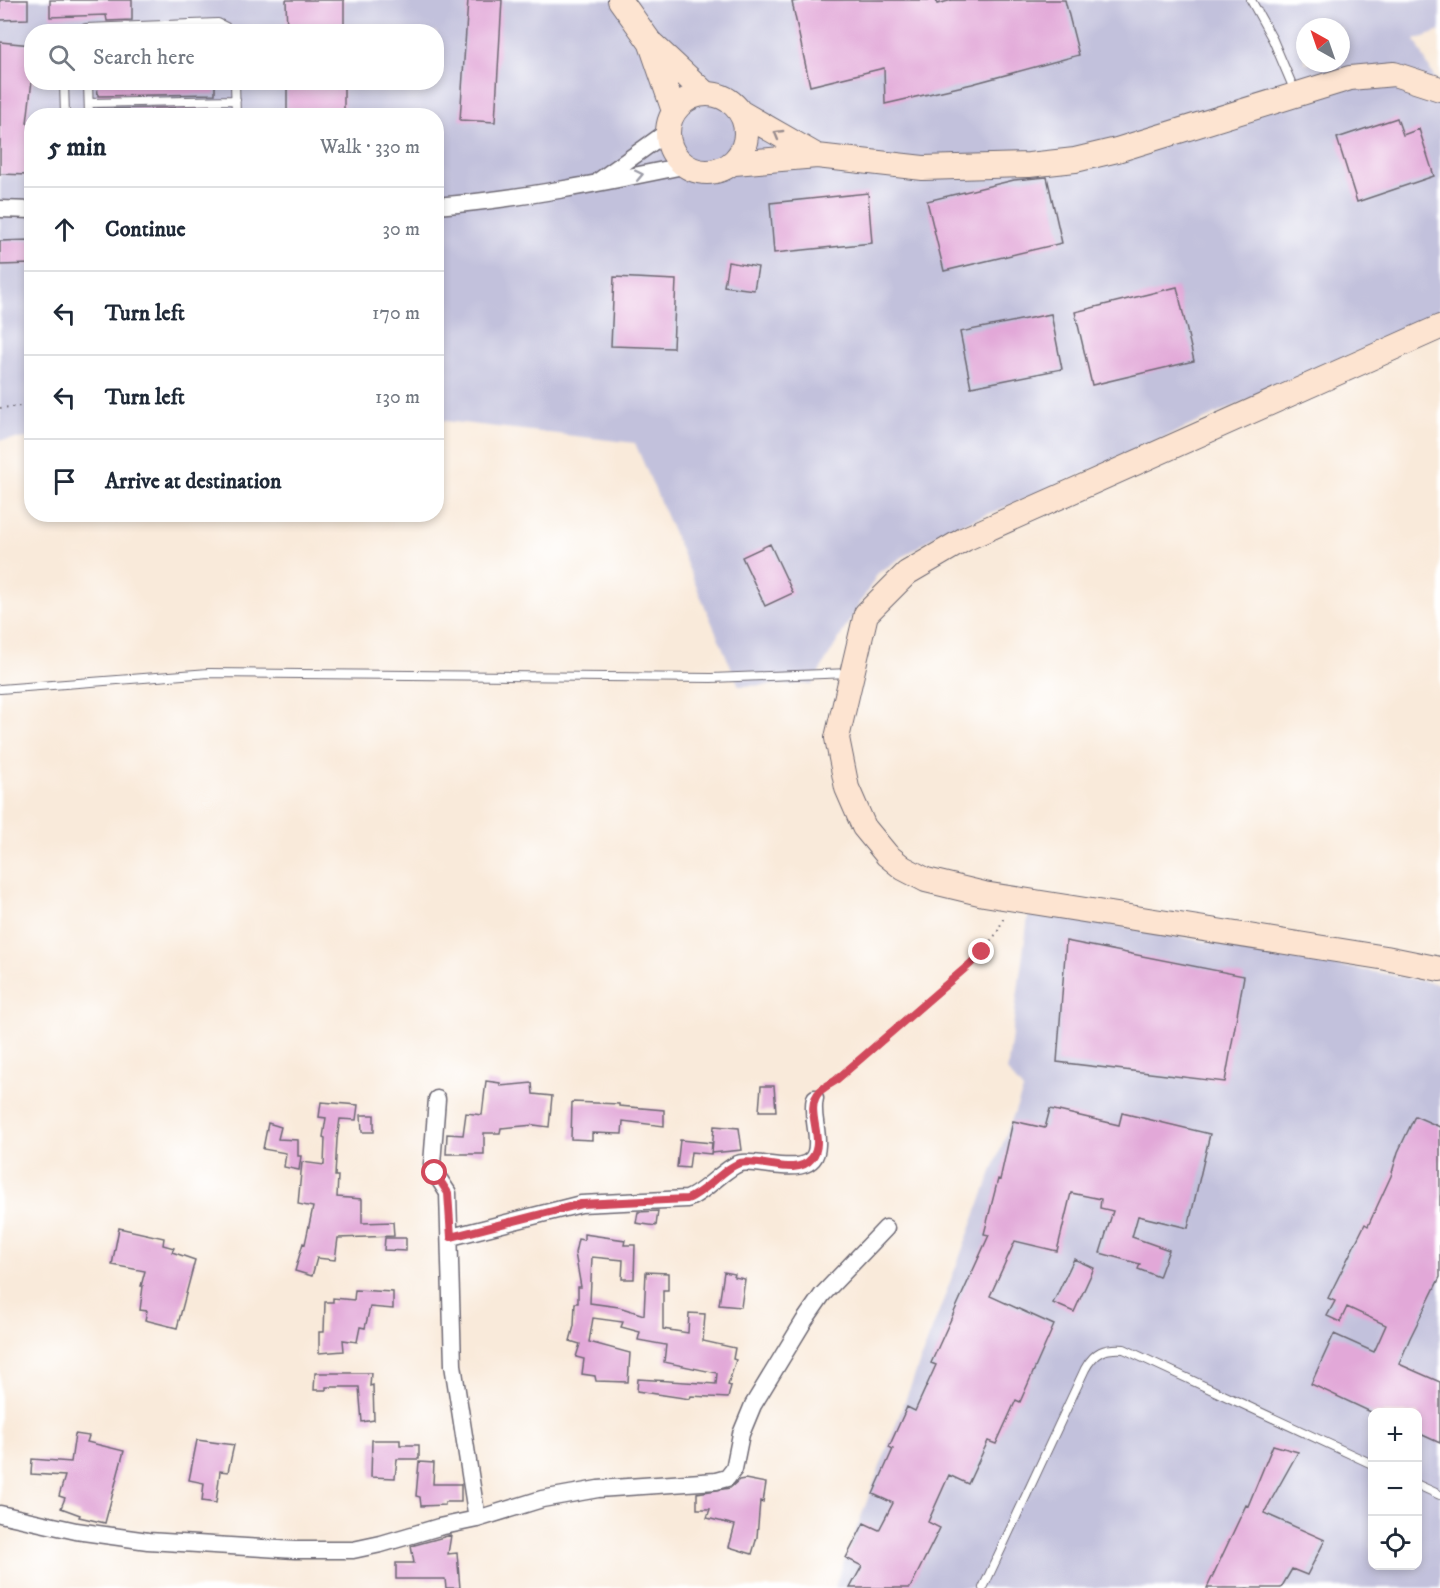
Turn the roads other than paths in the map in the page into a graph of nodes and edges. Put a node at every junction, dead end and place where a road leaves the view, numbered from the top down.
1 (621, 0) edge
2 (1251, 0) edge
3 (192, 24) edge
4 (220, 24) edge
5 (650, 42) junction
6 (1440, 89) edge
7 (64, 90) edge
8 (88, 90) edge
9 (236, 90) edge
10 (706, 94) junction
11 (1297, 95) junction
12 (236, 100) junction
13 (89, 103) junction
14 (65, 108) edge
15 (89, 108) edge
16 (236, 108) edge
17 (740, 112) junction
18 (670, 122) junction
19 (816, 156) junction
20 (734, 163) junction
21 (683, 166) junction
22 (594, 184) junction
23 (444, 205) edge
24 (0, 209) edge
25 (24, 210) edge
26 (1440, 327) edge
27 (852, 673) junction
28 (0, 689) edge
29 (1440, 969) edge
30 (815, 1098) road end
31 (436, 1099) dead end
32 (886, 1228) dead end
33 (451, 1237) junction
34 (1368, 1462) edge
35 (1422, 1487) edge
36 (1440, 1495) edge
37 (0, 1514) edge
38 (477, 1519) junction
39 (983, 1588) edge

1 - 5 main road
2 - 11 lane
3 - 4 lane
5 - 10 main road
5 - 18 main road
6 - 11 main road
7 - 14 lane
8 - 13 lane
9 - 12 lane
10 - 17 main road
10 - 18 main road
11 - 19 main road
12 - 13 lane
12 - 16 lane
13 - 15 lane
19 -> 17 main road
17 - 20 main road
18 - 21 main road
18 - 22 street
19 - 20 main road
20 - 21 main road
22 -> 21 street
22 - 23 street
24 - 25 street
26 - 27 main road
27 - 28 lane
27 - 29 main road
30 - 33 street
31 - 33 street
32 - 38 street
33 - 38 street
34 - 39 lane
35 - 36 lane
37 - 38 street

